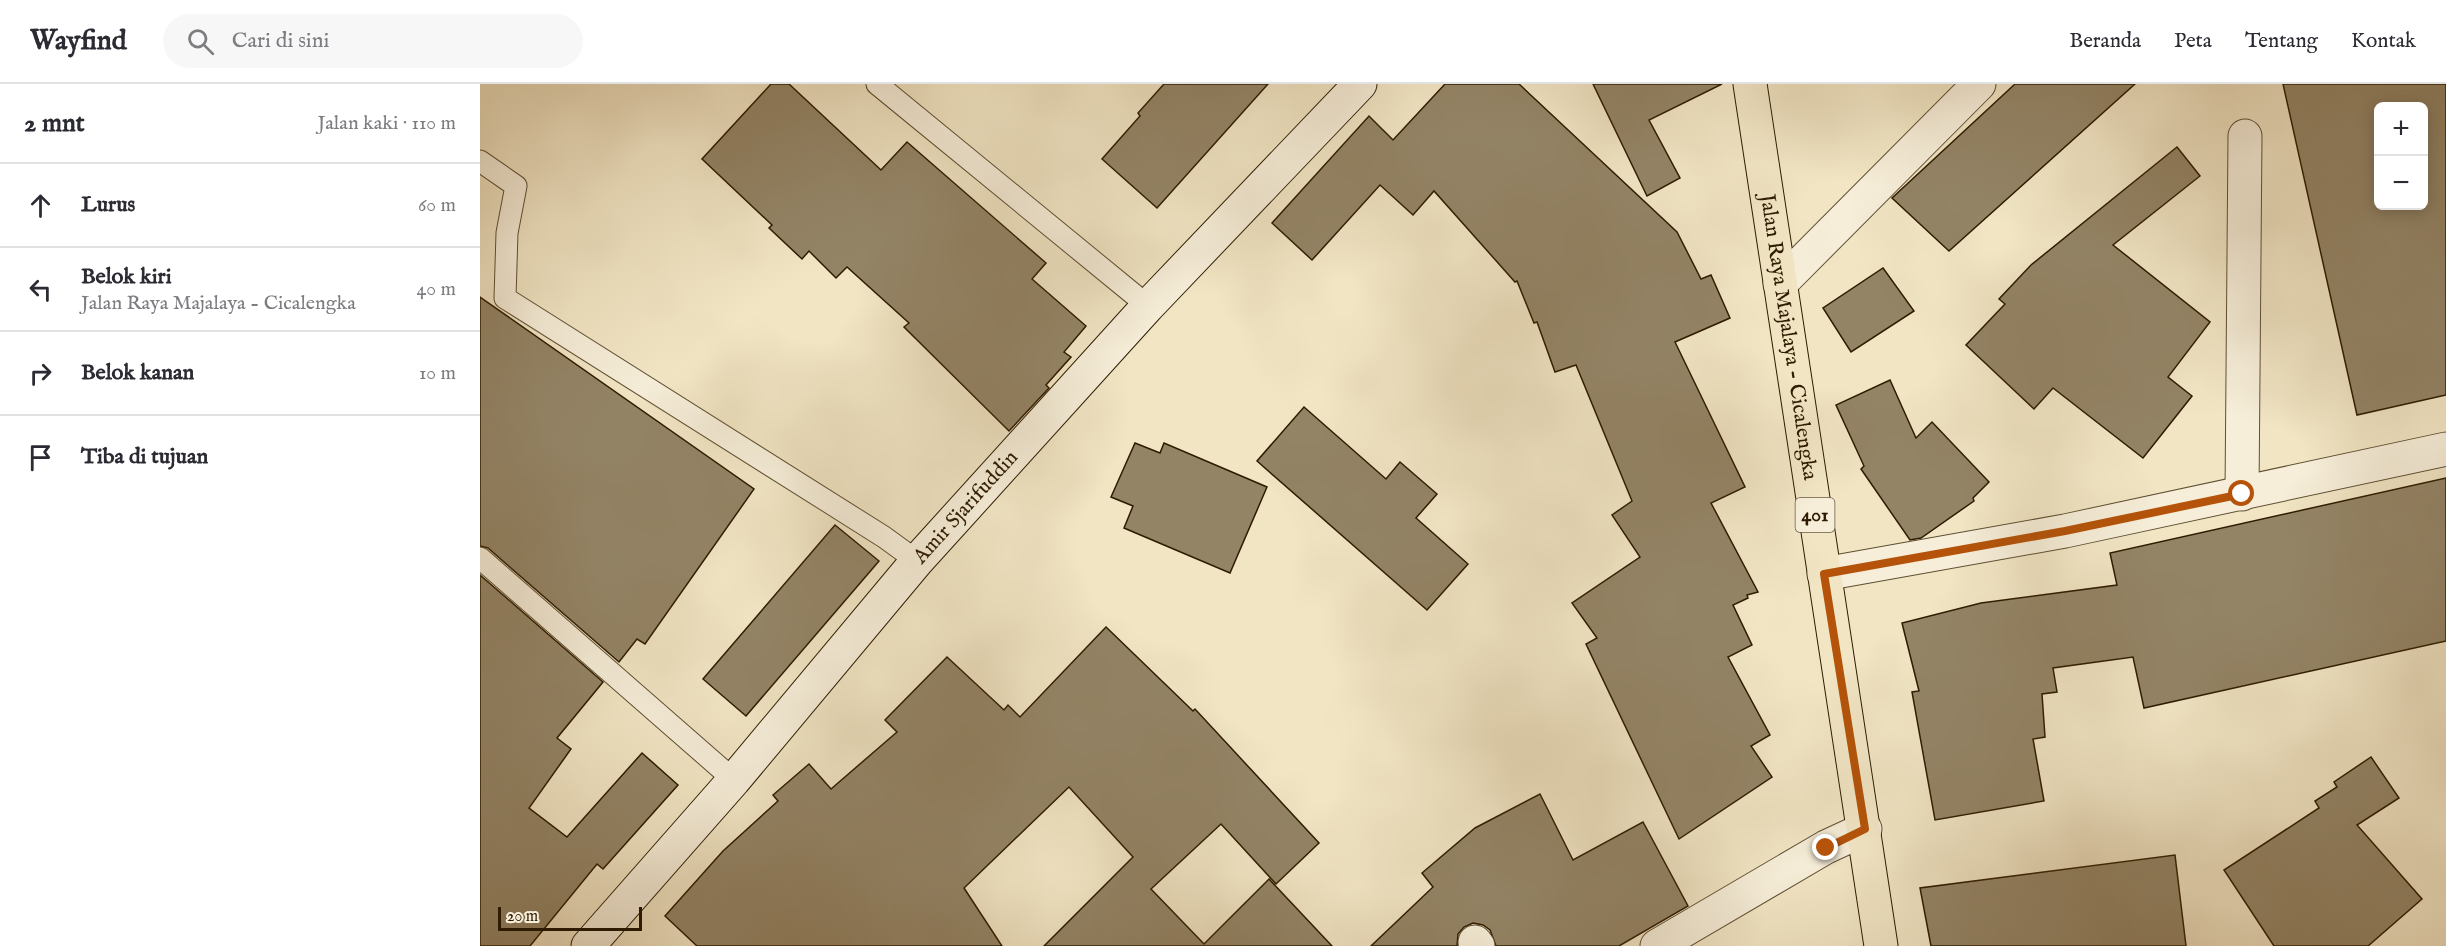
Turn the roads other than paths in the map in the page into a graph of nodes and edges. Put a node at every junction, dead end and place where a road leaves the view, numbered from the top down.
1 (877, 84) edge
2 (1360, 84) edge
3 (1750, 84) edge
4 (1978, 84) edge
5 (2245, 136) dead end
6 (480, 161) edge
7 (1780, 284) junction
8 (1148, 306) junction
9 (2446, 449) edge
10 (2242, 494) junction
11 (480, 558) edge
12 (917, 561) junction
13 (1824, 574) junction
14 (734, 780) junction
15 (1865, 829) junction
16 (588, 946) edge
17 (1657, 946) edge
18 (1881, 946) edge

1 - 8 lane
2 - 8 street, Amir Sjarifuddin
3 - 7 main road, Jalan Raya Majalaya - Cicalengka / 401
4 - 7 street
5 - 10 street
6 - 12 lane
7 - 13 main road, Jalan Raya Majalaya - Cicalengka / 401
8 - 12 street, Amir Sjarifuddin
9 - 10 street
10 - 13 street
11 - 14 lane
12 - 14 street, Amir Sjarifuddin
13 - 15 main road, Jalan Raya Majalaya - Cicalengka / 401
14 - 16 street, Amir Sjarifuddin
15 - 17 street
15 - 18 main road, Jalan Raya Majalaya - Cicalengka / 401

